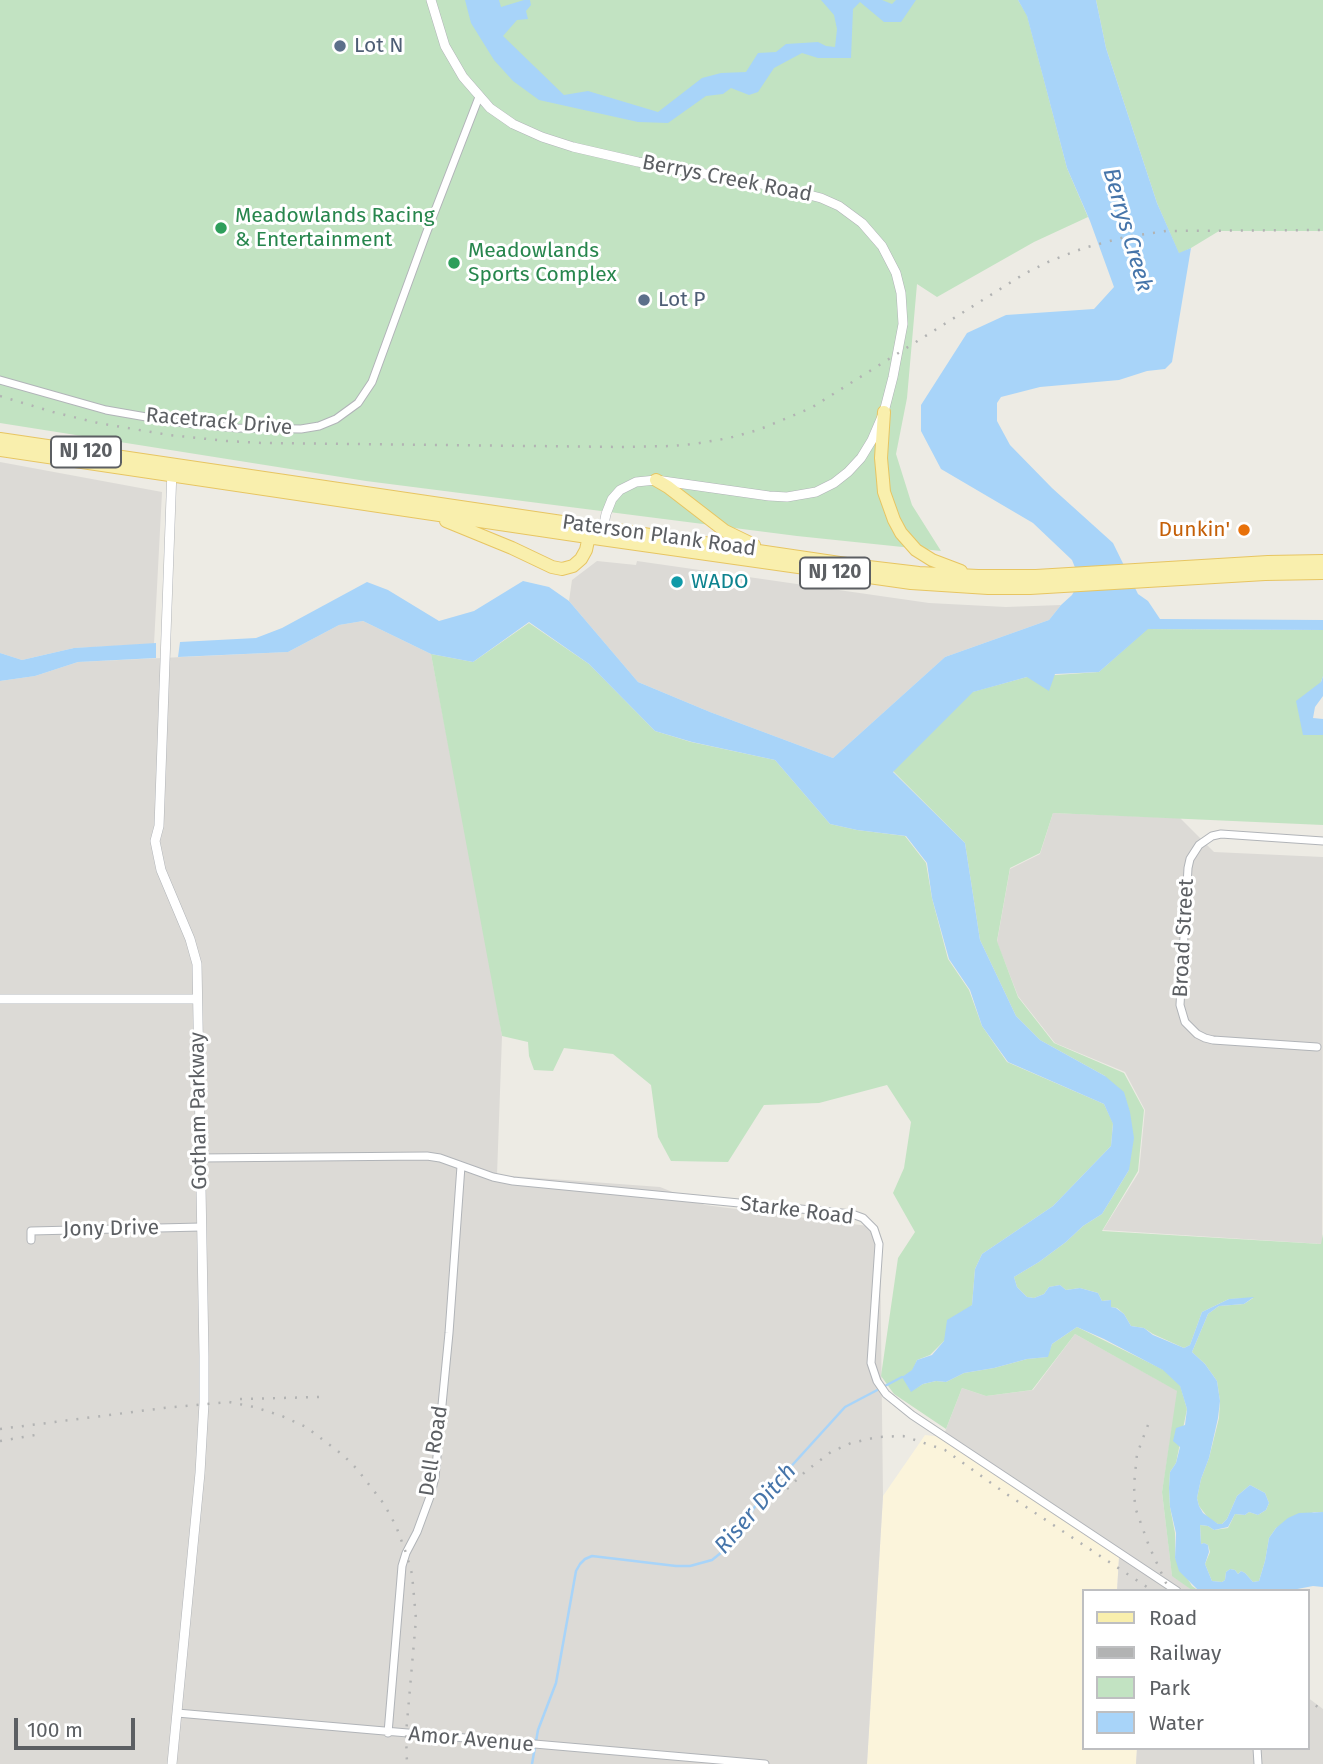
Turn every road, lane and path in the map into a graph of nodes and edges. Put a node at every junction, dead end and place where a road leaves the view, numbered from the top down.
1 (431, 0) edge
2 (479, 97) junction
3 (0, 380) edge
4 (884, 412) junction
5 (0, 439) edge
6 (0, 450) edge
7 (172, 470) junction
8 (656, 480) junction
9 (426, 513) junction
10 (596, 533) junction
11 (773, 553) junction
12 (1323, 561) edge
13 (1323, 573) edge
14 (978, 576) junction
15 (1138, 576) junction
16 (1069, 580) junction
17 (1323, 841) edge
18 (0, 999) edge
19 (197, 999) junction
20 (1317, 1047) dead end
21 (199, 1158) junction
22 (461, 1166) junction
23 (201, 1227) junction
24 (31, 1240) dead end
25 (1174, 1589) edge
26 (177, 1713) junction
27 (388, 1732) junction
28 (172, 1764) edge
29 (765, 1764) edge

1 - 2 street, Berrys Creek Road
2 - 3 street, Racetrack Drive
2 - 4 street, Berrys Creek Road
4 - 8 street, Berrys Creek Road
4 - 14 main road
5 - 7 main road, Paterson Plank Road / NJ 120
6 - 7 main road, Paterson Plank Road / NJ 120
7 - 9 main road, Paterson Plank Road / NJ 120
7 - 10 main road, Paterson Plank Road / NJ 120
7 - 19 street, Gotham Parkway
8 - 10 street, Berrys Creek Road
8 - 11 main road
9 - 10 main road, Paterson Plank Road / NJ 120
9 - 10 main road
10 - 11 main road, Paterson Plank Road / NJ 120
10 - 16 main road, Paterson Plank Road / NJ 120
11 - 14 main road, Paterson Plank Road / NJ 120
12 - 15 main road, Paterson Plank Road / NJ 120
13 - 15 main road, Paterson Plank Road / NJ 120
14 - 16 main road, Paterson Plank Road / NJ 120
15 - 16 main road, Paterson Plank Road / NJ 120
17 - 20 street, Broad Street
18 - 19 street
19 - 21 street, Gotham Parkway
21 - 22 street, Starke Road
21 - 23 street, Gotham Parkway
22 - 25 street, Starke Road
22 - 27 street, Dell Road
23 - 24 street, Jony Drive
23 - 26 street, Gotham Parkway
26 - 27 street, Amor Avenue
26 - 28 street, Gotham Parkway
27 - 29 street, Amor Avenue

